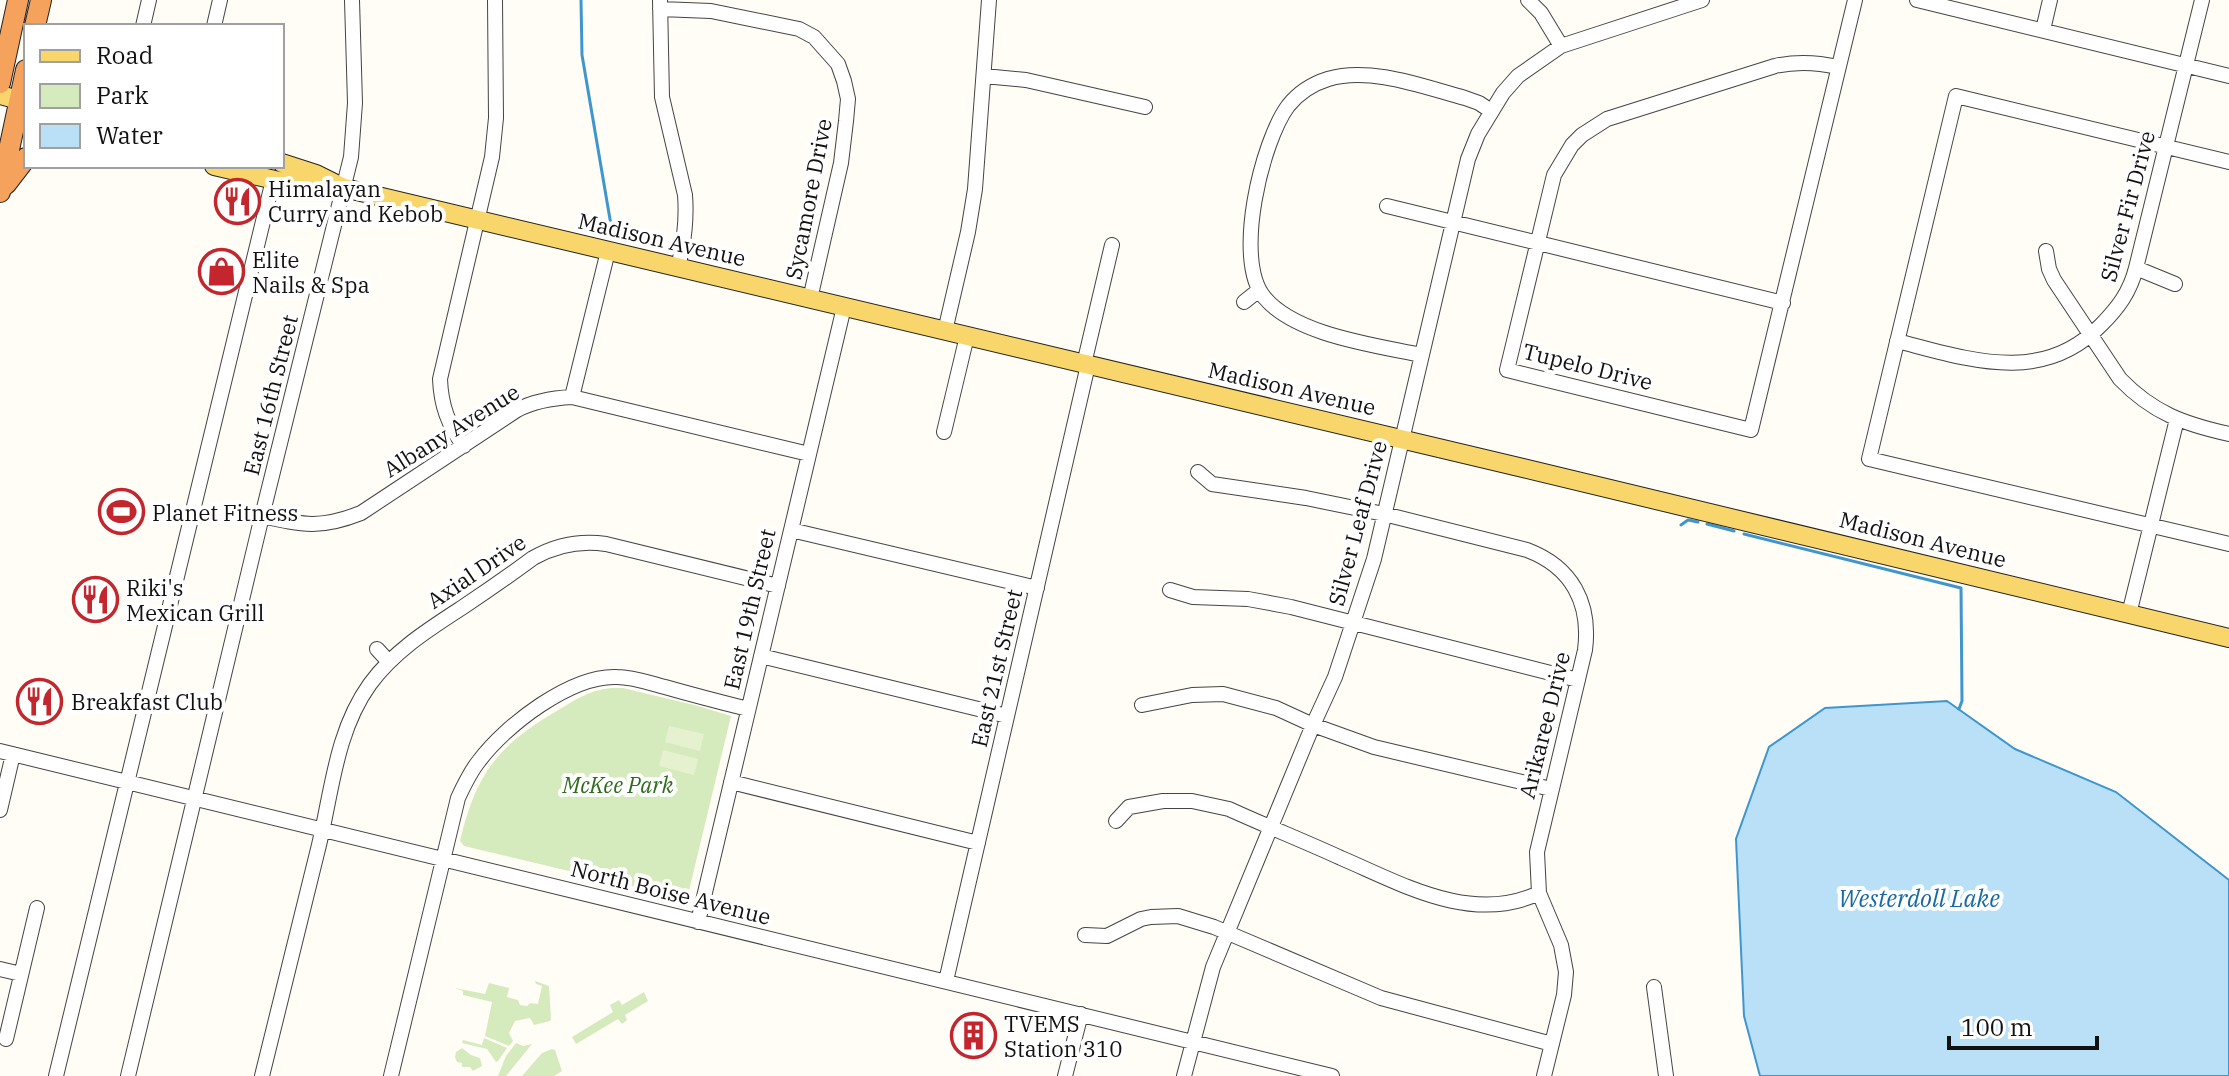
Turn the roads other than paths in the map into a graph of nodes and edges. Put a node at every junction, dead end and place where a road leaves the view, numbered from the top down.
1 (41, 0) edge
2 (149, 0) edge
3 (220, 0) edge
4 (352, 0) edge
5 (495, 0) edge
6 (989, 0) edge
7 (1528, 0) edge
8 (1855, 0) edge
9 (1917, 0) edge
10 (2050, 0) edge
11 (2202, 0) edge
12 (1695, 1) edge
13 (660, 4) edge
14 (10, 18) edge
15 (35, 24) edge
16 (143, 24) edge
17 (214, 24) edge
18 (2043, 30) junction
19 (1561, 46) junction
20 (24, 60) edge
21 (2187, 66) junction
22 (1838, 67) junction
23 (24, 73) edge
24 (984, 76) junction
25 (2229, 76) edge
26 (10, 96) edge
27 (1145, 107) dead end
28 (1491, 111) junction
29 (13, 136) edge
30 (2167, 147) junction
31 (24, 161) edge
32 (2229, 162) edge
33 (284, 164) edge
34 (222, 168) edge
35 (273, 180) junction
36 (344, 188) junction
37 (0, 191) edge
38 (1387, 206) dead end
39 (476, 220) junction
40 (1454, 222) junction
41 (1538, 244) junction
42 (1112, 245) dead end
43 (608, 251) junction
44 (2046, 251) dead end
45 (678, 267) junction
46 (2136, 268) junction
47 (2175, 284) dead end
48 (1259, 290) junction
49 (810, 299) junction
50 (1244, 302) dead end
51 (1783, 303) junction
52 (844, 307) junction
53 (945, 331) junction
54 (967, 336) junction
55 (2091, 336) junction
56 (1897, 341) junction
57 (1421, 355) junction
58 (1086, 364) junction
59 (572, 397) junction
60 (2177, 419) junction
61 (944, 432) dead end
62 (2229, 434) edge
63 (1402, 439) junction
64 (464, 446) junction
65 (809, 454) junction
66 (1198, 472) dead end
67 (1384, 514) junction
68 (262, 516) junction
69 (2151, 527) junction
70 (791, 530) junction
71 (2229, 544) edge
72 (778, 586) junction
73 (1037, 588) junction
74 (1170, 590) dead end
75 (2129, 614) junction
76 (1353, 624) junction
77 (2229, 638) edge
78 (377, 649) dead end
79 (761, 656) junction
80 (389, 662) junction
81 (1578, 680) junction
82 (1142, 705) dead end
83 (748, 709) junction
84 (1007, 716) junction
85 (1313, 725) junction
86 (7, 752) edge
87 (129, 782) junction
88 (731, 782) junction
89 (1551, 789) junction
90 (195, 798) junction
91 (0, 810) edge
92 (1116, 821) dead end
93 (1271, 828) junction
94 (322, 830) junction
95 (978, 843) junction
96 (442, 860) junction
97 (1539, 893) junction
98 (37, 908) dead end
99 (698, 922) junction
100 (1226, 932) junction
101 (1085, 935) dead end
102 (0, 969) edge
103 (21, 974) junction
104 (946, 981) junction
105 (1654, 987) dead end
106 (1081, 1014) junction
107 (6, 1039) dead end
108 (1193, 1042) junction
109 (1552, 1044) junction
110 (56, 1076) edge
111 (128, 1076) edge
112 (262, 1076) edge
113 (391, 1076) edge
114 (1065, 1076) edge
115 (1184, 1076) edge
116 (1332, 1076) edge
117 (1544, 1076) edge
118 (1666, 1076) edge

1 - 15 highway
2 - 16 street
3 - 17 street
4 - 36 street, East 16th Street
5 - 39 street
6 - 24 street
7 - 19 street
8 - 22 street, Tupelo Drive
9 - 18 street
10 - 18 street
11 - 21 street, Silver Fir Drive
12 - 19 street, Silver Leaf Drive
13 - 45 street
13 - 49 street, Sycamore Drive
14 - 26 highway
18 - 21 street
19 - 28 street, Silver Leaf Drive
20 - 26 highway
21 - 25 street
21 - 30 street, Silver Fir Drive
22 - 41 street, Tupelo Drive
22 - 51 street, Tupelo Drive
23 - 26 highway
24 - 27 street
24 - 53 street
26 - 29 highway
28 - 40 street, Silver Leaf Drive
28 - 48 street
29 - 37 highway
30 - 32 street
30 - 46 street, Silver Fir Drive
30 - 56 street
31 - 37 highway
33 - 36 main road, Madison Avenue
34 - 35 main road, Madison Avenue
35 - 36 main road, Madison Avenue
35 - 87 street
36 - 39 main road, Madison Avenue
36 - 68 street, East 16th Street
38 - 40 street
39 - 43 main road, Madison Avenue
39 - 64 street
40 - 41 street
40 - 57 street, Silver Leaf Drive
41 - 51 street
41 - 51 street, Tupelo Drive
42 - 58 street, East 21st Street
43 - 45 main road, Madison Avenue
43 - 59 street
44 - 55 street
45 - 49 main road, Madison Avenue
46 - 47 street
46 - 55 street, Silver Fir Drive
48 - 50 street
48 - 57 street
49 - 52 main road, Madison Avenue
52 - 53 main road, Madison Avenue
52 - 65 street, East 19th Street
53 - 54 main road, Madison Avenue
54 - 58 main road, Madison Avenue
54 - 61 street
55 - 56 street, Silver Fir Drive
55 - 60 street
56 - 69 street
57 - 63 street, Silver Leaf Drive
58 - 63 main road, Madison Avenue
58 - 73 street, East 21st Street
59 - 64 street, Albany Avenue
59 - 65 street, Albany Avenue
60 - 62 street
60 - 69 street
63 - 67 street, Silver Leaf Drive
63 - 75 main road, Madison Avenue
64 - 68 street, Albany Avenue
65 - 70 street, East 19th Street
66 - 67 street, Arikaree Drive
67 - 76 street, Silver Leaf Drive
67 - 81 street, Arikaree Drive
68 - 90 street, East 16th Street
69 - 71 street
69 - 75 street
70 - 72 street, East 19th Street
70 - 73 street
72 - 79 street, East 19th Street
72 - 80 street, Axial Drive
73 - 84 street, East 21st Street
74 - 76 street
75 - 77 main road, Madison Avenue
76 - 81 street
76 - 85 street, Silver Leaf Drive
78 - 80 street
79 - 83 street, East 19th Street
79 - 84 street
80 - 94 street, Axial Drive
81 - 89 street, Arikaree Drive
82 - 85 street
83 - 88 street, East 19th Street
83 - 96 street
84 - 95 street, East 21st Street
85 - 89 street
85 - 93 street, Silver Leaf Drive
86 - 87 street, North Boise Avenue
86 - 91 street
87 - 90 street, North Boise Avenue
87 - 110 street
88 - 95 street
88 - 99 street, East 19th Street
89 - 97 street, Arikaree Drive
90 - 94 street, North Boise Avenue
90 - 111 street, East 16th Street
92 - 93 street
93 - 97 street
93 - 100 street, Silver Leaf Drive
94 - 96 street, North Boise Avenue
94 - 112 street, Axial Drive
95 - 104 street, East 21st Street
96 - 99 street, North Boise Avenue
96 - 113 street
97 - 109 street, Arikaree Drive
98 - 103 street
99 - 104 street, North Boise Avenue
100 - 101 street
100 - 108 street, Silver Leaf Drive
100 - 109 street
102 - 103 street
103 - 107 street
104 - 106 street, North Boise Avenue
105 - 118 street
106 - 108 street, North Boise Avenue
106 - 114 street
108 - 115 street, Silver Leaf Drive
108 - 116 street, North Boise Avenue
109 - 117 street, Arikaree Drive

